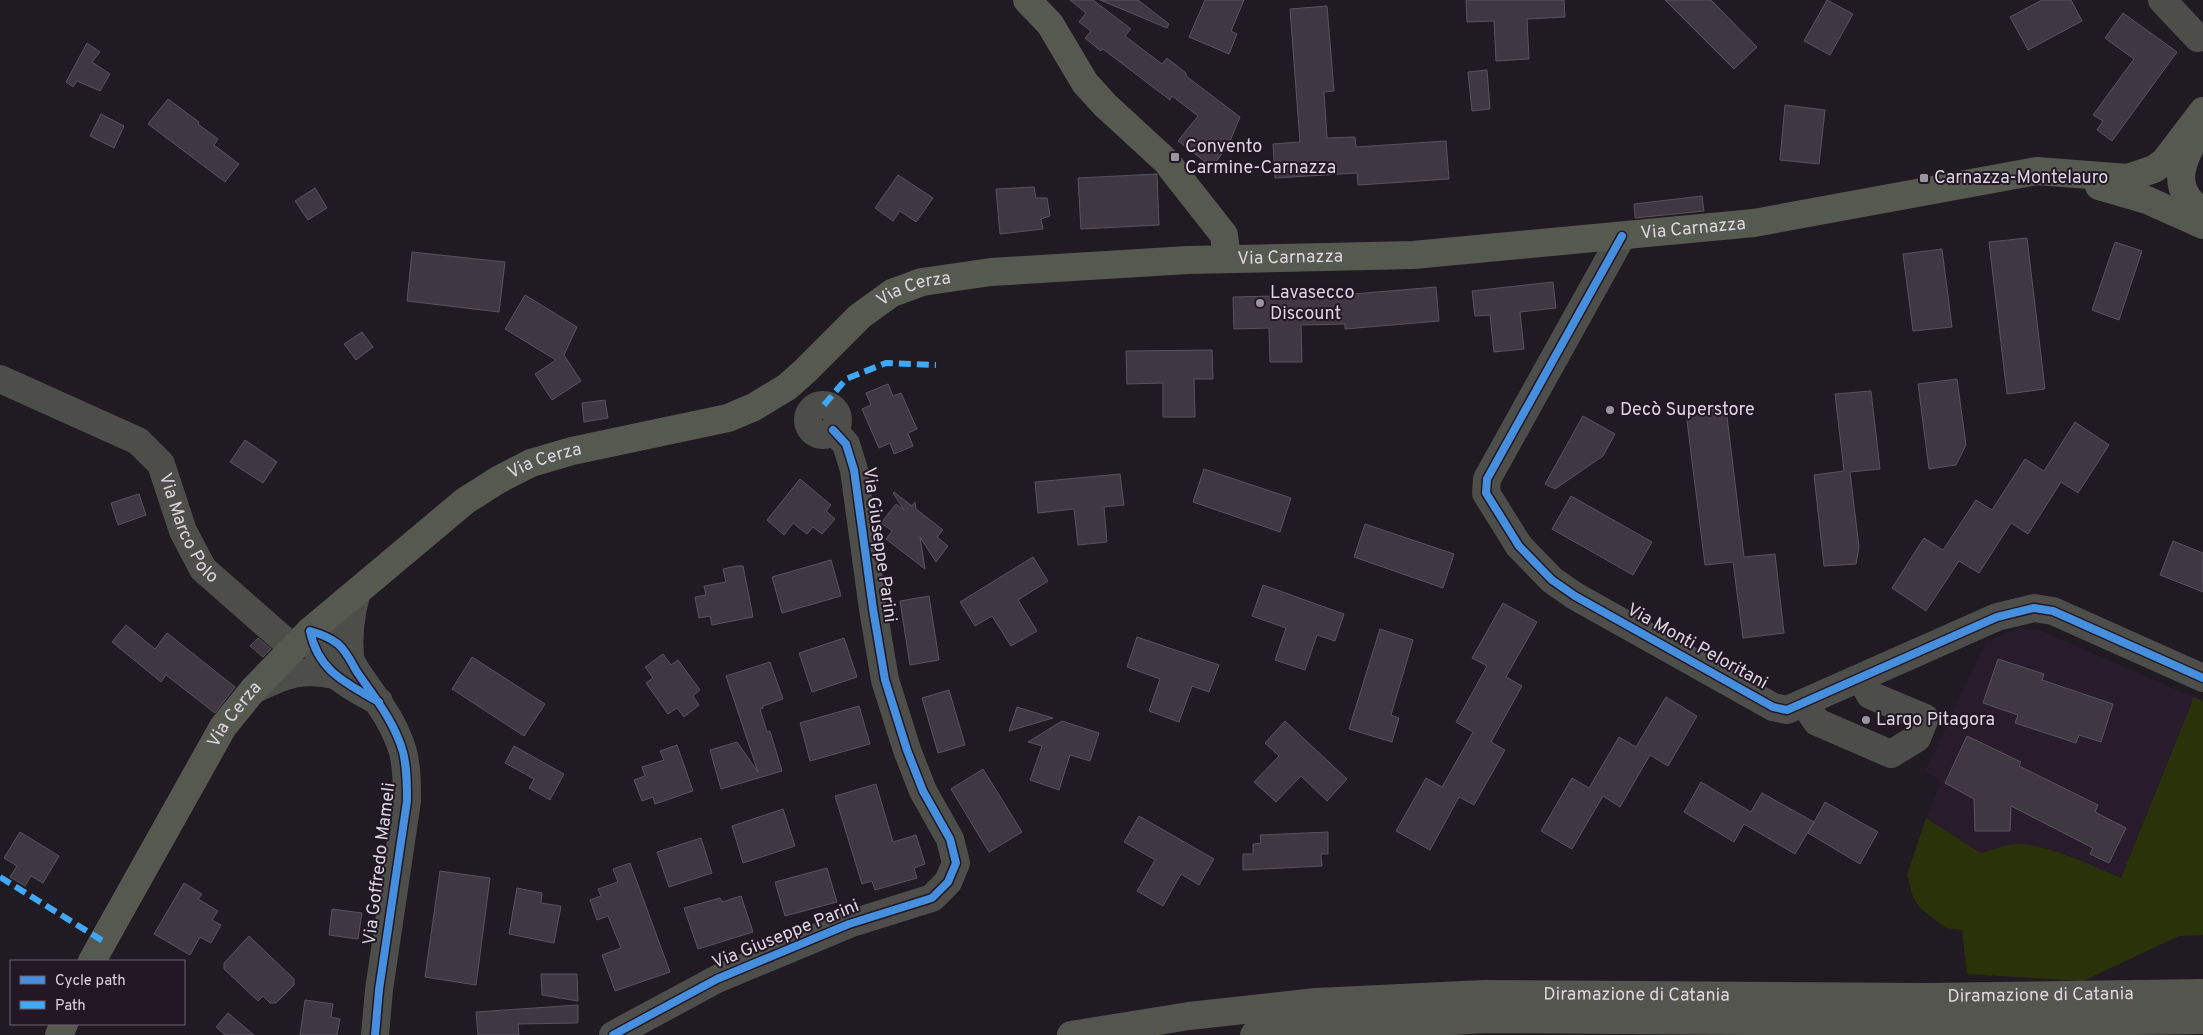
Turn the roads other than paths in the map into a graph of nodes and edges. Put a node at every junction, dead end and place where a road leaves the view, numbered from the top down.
1 (1027, 0) edge
2 (2162, 0) edge
3 (2198, 38) dead end
4 (2203, 111) edge
5 (2203, 128) edge
6 (2037, 171) junction
7 (2203, 212) edge
8 (2203, 225) edge
9 (1622, 236) junction
10 (1227, 259) junction
11 (1181, 261) joint
12 (0, 380) edge
13 (833, 430) dead end
14 (357, 592) junction
15 (302, 639) junction
16 (345, 667) junction
17 (1861, 678) junction
18 (2203, 678) edge
19 (253, 690) junction
20 (1804, 703) junction
21 (93, 960) edge
22 (2203, 993) edge
23 (2203, 1020) edge
24 (375, 1035) edge
25 (612, 1035) edge
26 (1071, 1035) edge
27 (1254, 1035) edge

1 - 10 main road
2 - 3 street
4 - 6 main road
5 - 7 main road
6 - 8 main road
6 - 9 main road, Via Carnazza
9 - 10 main road, Via Carnazza
9 - 20 street, Via Monti Peloritani
10 - 11 main road, Via Carnazza
11 - 14 main road, Via Cerza
12 - 15 street, Via Marco Polo
13 - 25 street, Via Giuseppe Parini
14 - 15 main road, Via Cerza
14 - 16 street
15 - 16 street, Via Marco Polo
15 - 19 main road, Via Cerza
16 - 19 street
16 - 24 street, Via Goffredo Mameli
17 - 18 street, Via Monti Peloritani
17 - 20 street, Via Monti Peloritani
17 - 20 street
19 - 21 main road, Via Cerza
22 - 26 highway, Diramazione di Catania
23 - 27 highway, Diramazione di Catania

